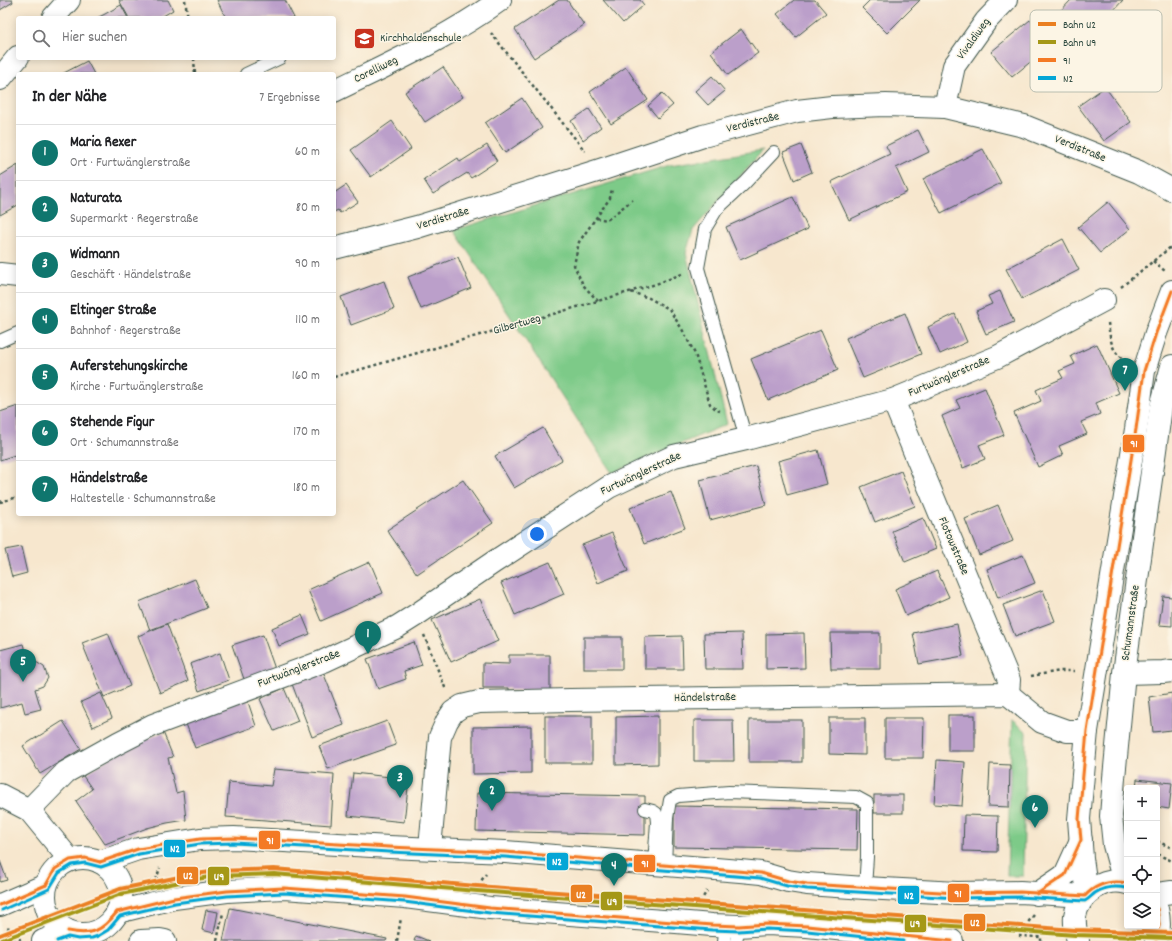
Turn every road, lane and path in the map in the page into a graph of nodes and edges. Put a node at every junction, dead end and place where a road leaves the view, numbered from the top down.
1 (69, 0) edge
2 (185, 0) edge
3 (500, 0) edge
4 (1006, 0) edge
5 (477, 15) junction
6 (55, 16) edge
7 (188, 16) edge
8 (16, 59) edge
9 (194, 60) edge
10 (276, 60) edge
11 (195, 72) edge
12 (250, 72) edge
13 (0, 79) edge
14 (336, 90) edge
15 (945, 107) junction
16 (774, 152) dead end
17 (597, 171) junction
18 (1172, 190) edge
19 (632, 200) dead end
20 (596, 218) junction
21 (1172, 246) edge
22 (336, 247) edge
23 (1153, 261) junction
24 (698, 268) junction
25 (0, 274) edge
26 (16, 276) edge
27 (1169, 281) edge
28 (630, 292) junction
29 (1104, 300) joint
30 (598, 301) junction
31 (16, 334) edge
32 (0, 341) edge
33 (1112, 345) dead end
34 (1119, 357) dead end
35 (1172, 366) edge
36 (336, 376) edge
37 (893, 400) junction
38 (722, 411) dead end
39 (746, 439) junction
40 (16, 498) edge
41 (0, 502) edge
42 (416, 615) junction
43 (1097, 671) junction
44 (1172, 671) edge
45 (1124, 673) junction
46 (444, 684) dead end
47 (1009, 687) junction
48 (1087, 731) junction
49 (0, 795) edge
50 (645, 809) dead end
51 (29, 810) junction
52 (1081, 840) junction
53 (1160, 842) edge
54 (430, 848) junction
55 (1172, 848) edge
56 (1160, 856) edge
57 (70, 860) junction
58 (100, 862) junction
59 (162, 862) dead end
60 (1172, 862) edge
61 (660, 864) junction
62 (489, 868) dead end
63 (1124, 876) edge
64 (156, 881) dead end
65 (1124, 882) edge
66 (46, 885) junction
67 (477, 886) dead end
68 (865, 888) junction
69 (1172, 892) edge
70 (1160, 894) edge
71 (1086, 895) junction
72 (1037, 902) junction
73 (0, 905) edge
74 (117, 912) junction
75 (1159, 929) edge
76 (68, 931) junction
77 (731, 933) edge
78 (99, 936) edge
79 (43, 941) edge
80 (142, 941) edge
81 (165, 941) edge
82 (952, 941) edge
83 (1041, 941) edge
84 (1078, 941) edge
85 (1156, 941) edge

1 - 6 street
2 - 7 path
3 - 5 street, Corelliweg
4 - 15 street, Vivaldiweg
5 - 14 street, Corelliweg
5 - 17 path
8 - 13 street
9 - 11 path
10 - 12 lane
15 - 17 street, Verdistraße
15 - 18 street, Verdistraße
16 - 24 lane
17 - 20 path
17 - 22 street, Verdistraße
19 - 20 path
20 - 30 path
21 - 23 path
23 - 27 path
23 - 29 path
24 - 28 path, Gilbertweg
24 - 39 lane
25 - 26 street
27 - 43 street, Schumannstraße
28 - 30 path, Gilbertweg
28 - 38 path
29 - 37 street, Furtwänglerstraße
30 - 36 path, Gilbertweg
31 - 32 lane
33 - 34 path
35 - 45 street, Schumannstraße
37 - 39 street, Furtwänglerstraße
37 - 47 street, Flotowstraße
39 - 42 street, Furtwänglerstraße
40 - 41 path
42 - 46 path
42 - 51 street, Furtwänglerstraße
43 - 47 path
43 - 48 street, Schumannstraße
44 - 45 street
45 - 63 street, Schumannstraße
47 - 48 street
47 - 54 street, Händelstraße
48 - 52 street, Schumannstraße
49 - 51 street
50 - 61 lane
51 - 57 street
52 - 71 street, Schumannstraße
52 - 72 street
53 - 55 path
54 - 58 street
54 - 61 street
56 - 60 path
57 - 58 street
57 - 66 street
58 - 74 street
59 - 64 path
61 - 68 street
61 - 68 lane
62 - 67 path
65 - 71 street
66 - 73 street
66 - 76 street
68 - 72 street
69 - 70 street
71 - 72 street
71 - 84 street
72 - 83 path
74 - 77 street
74 - 78 street
75 - 85 street
76 - 78 street
76 - 79 street
77 - 82 street
80 - 81 street

